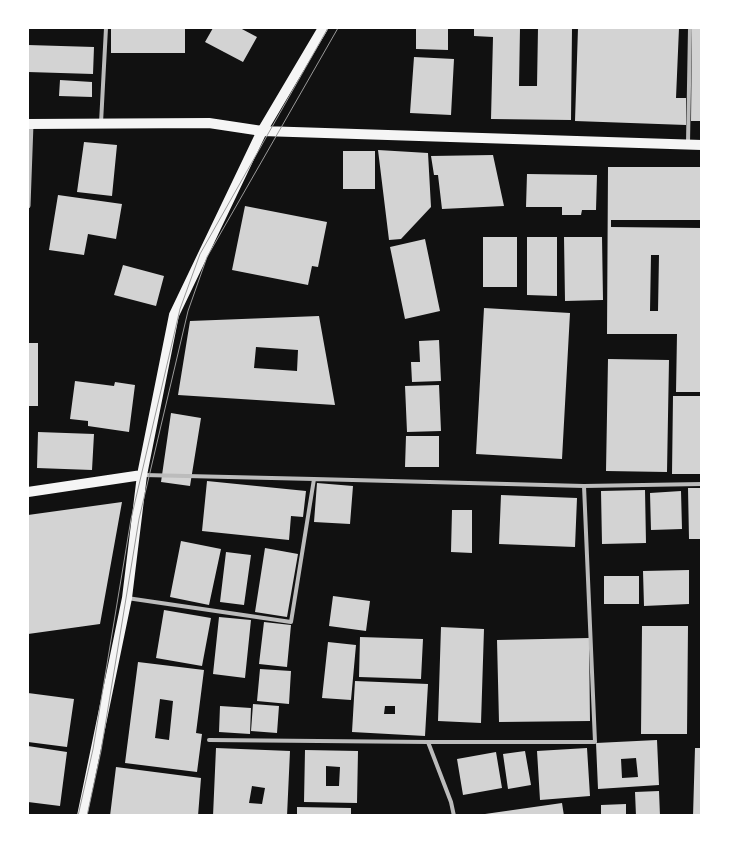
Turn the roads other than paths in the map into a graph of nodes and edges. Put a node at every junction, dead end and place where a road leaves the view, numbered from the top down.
1 (106, 28) edge
2 (323, 28) edge
3 (690, 28) edge
4 (101, 123) junction
5 (29, 124) edge
6 (262, 131) junction
7 (688, 145) junction
8 (702, 145) edge
9 (28, 206) edge
10 (142, 475) junction
11 (314, 479) junction
12 (702, 484) edge
13 (584, 486) junction
14 (28, 492) edge
15 (127, 598) junction
16 (209, 740) dead end
17 (428, 742) junction
18 (82, 816) edge
19 (454, 816) edge

1 - 4 lane
2 - 6 main road
3 - 7 lane
4 - 5 main road
4 - 6 main road
5 - 9 street
6 - 7 main road
6 - 10 main road
7 - 8 main road
10 - 11 lane
10 - 14 main road
10 - 15 main road
11 - 13 lane
11 - 15 lane
12 - 13 lane
13 - 17 lane
15 - 18 main road
16 - 17 lane
17 - 19 lane

